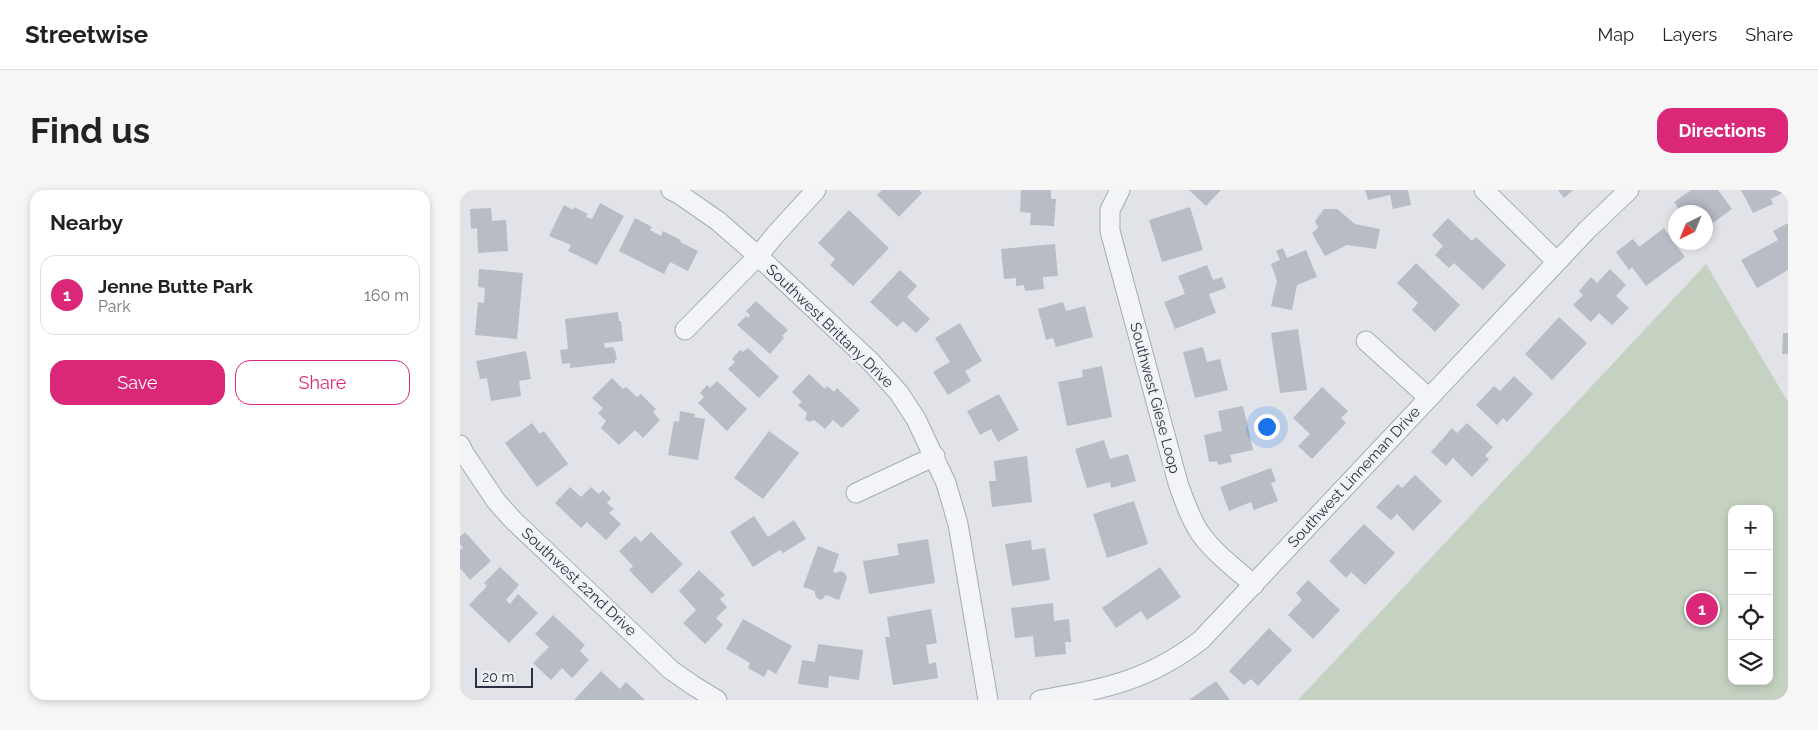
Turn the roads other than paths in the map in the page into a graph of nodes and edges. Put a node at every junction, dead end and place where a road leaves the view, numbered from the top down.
1 (671, 190) edge
2 (816, 190) edge
3 (1120, 190) edge
4 (1484, 190) edge
5 (1629, 190) edge
6 (758, 256) junction
7 (1556, 262) junction
8 (684, 330) dead end
9 (1366, 341) dead end
10 (1429, 398) junction
11 (460, 445) edge
12 (935, 456) junction
13 (856, 493) dead end
14 (1254, 585) junction
15 (718, 700) edge
16 (988, 700) edge
17 (1040, 700) edge

1 - 6 street, Southwest Brittany Drive
2 - 6 street
3 - 14 street, Southwest Giese Loop
4 - 7 street
5 - 7 street, Southwest Linneman Drive
6 - 8 street
6 - 12 street, Southwest Brittany Drive
7 - 10 street, Southwest Linneman Drive
9 - 10 street
10 - 14 street, Southwest Linneman Drive
11 - 15 street, Southwest 22nd Drive
12 - 13 street
12 - 16 street, Southwest Brittany Drive
14 - 17 street, Southwest Linneman Drive

